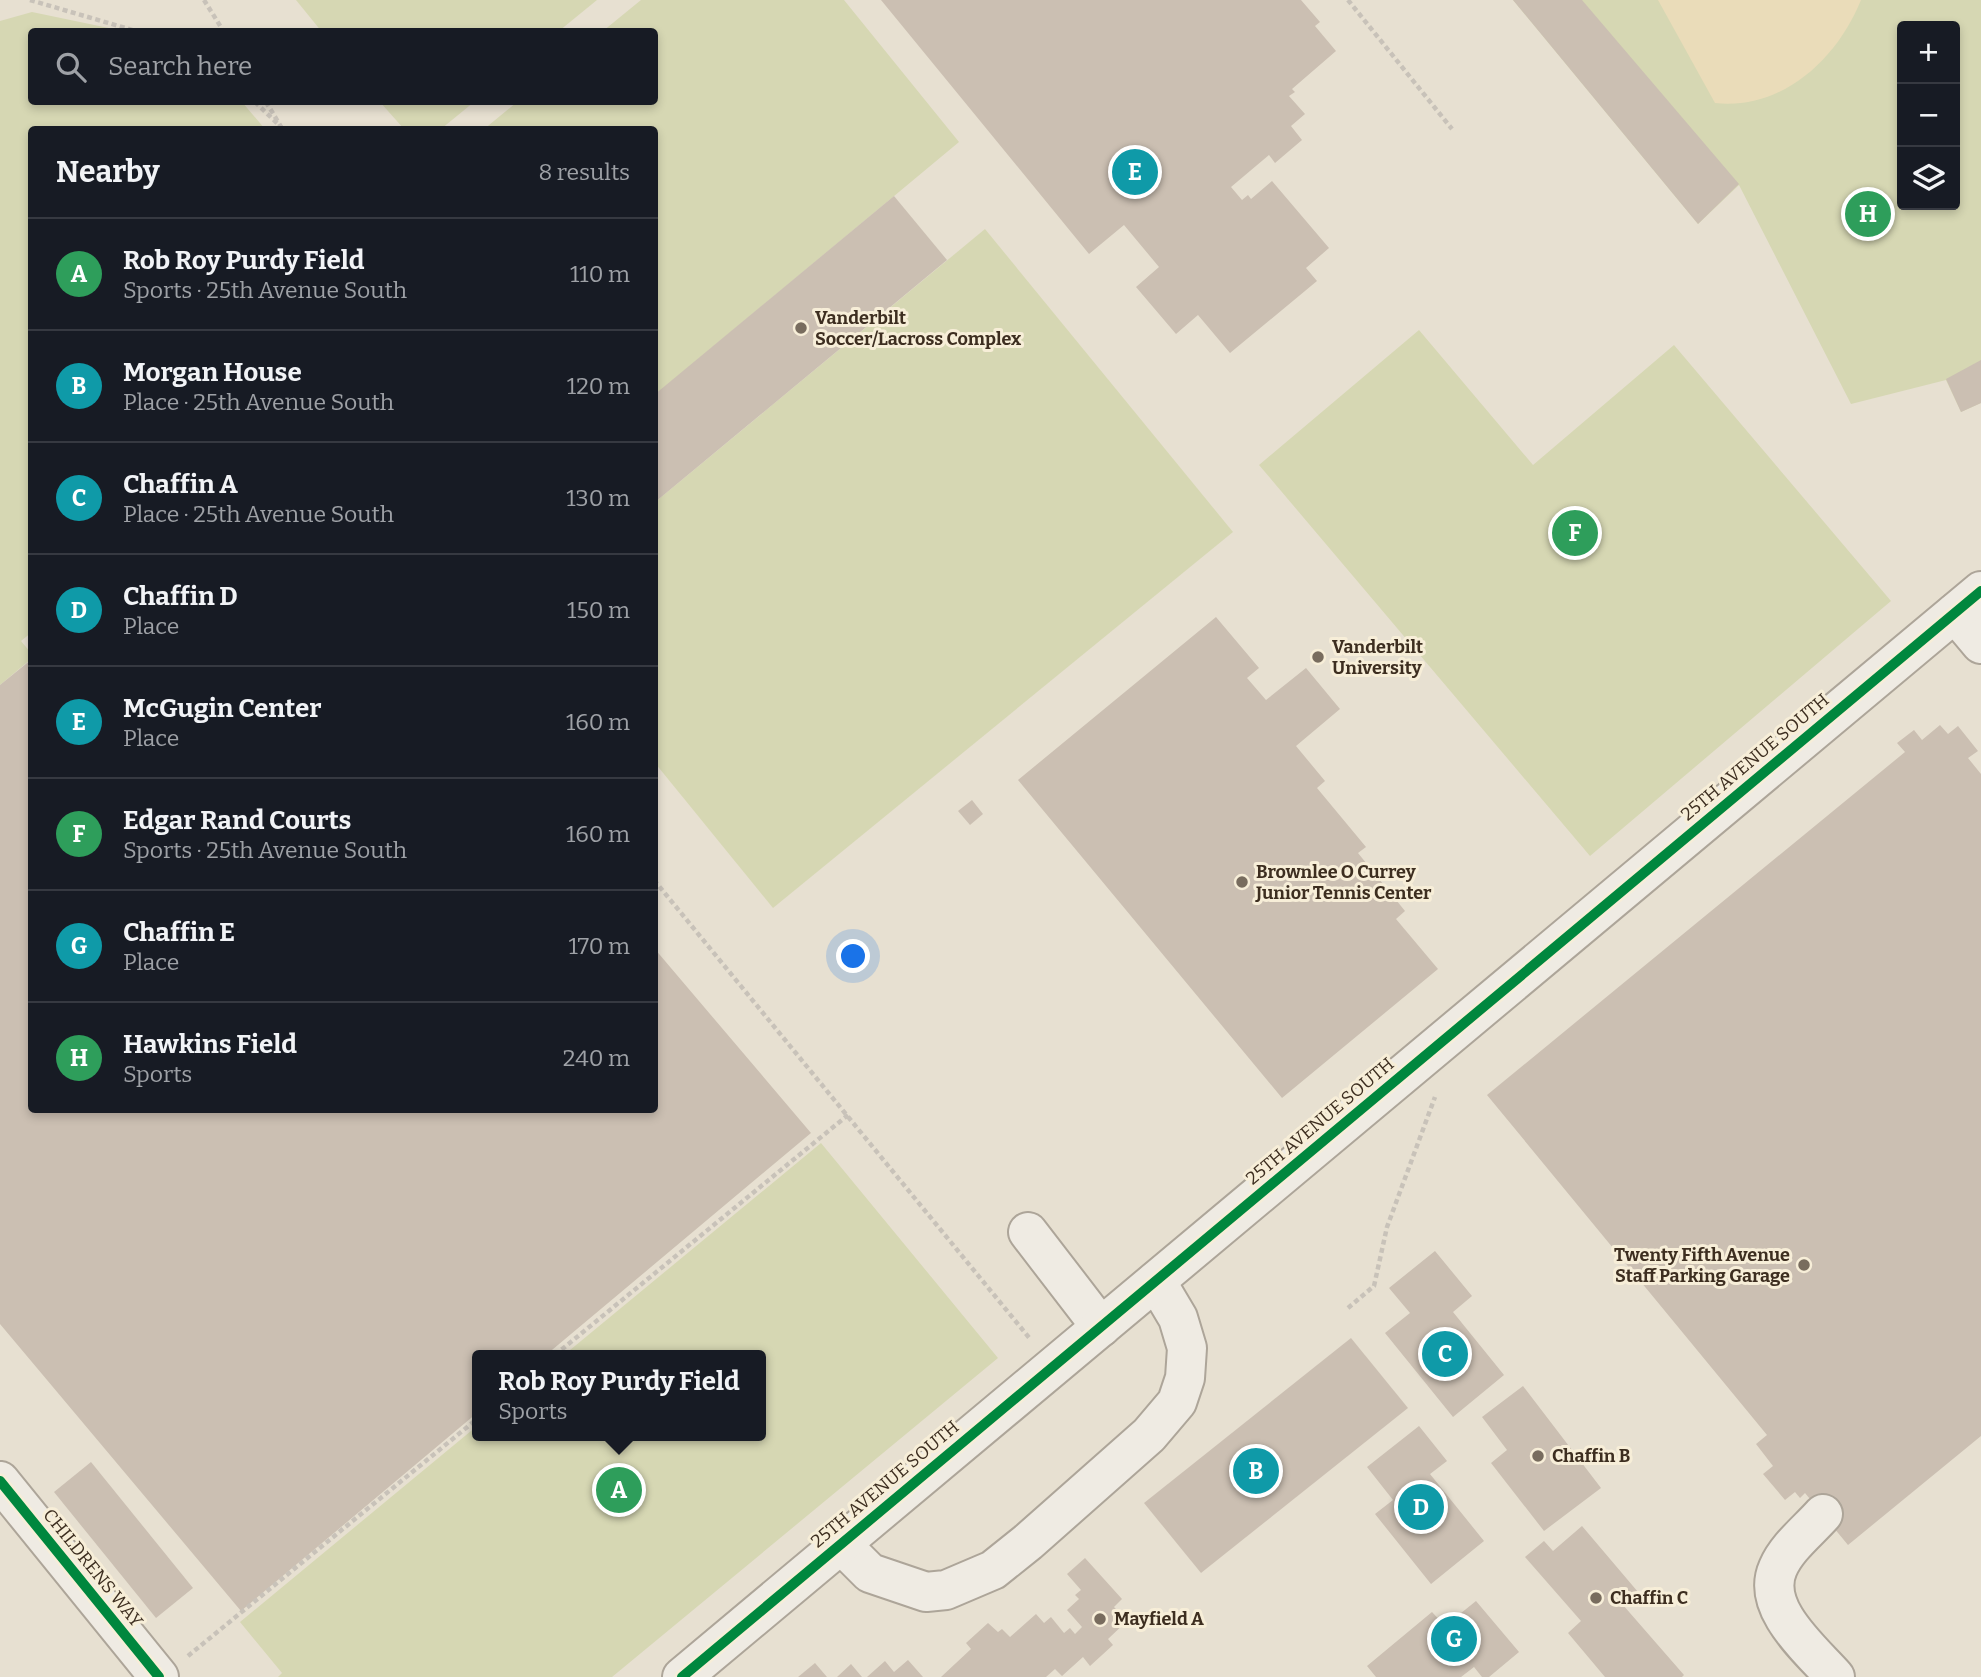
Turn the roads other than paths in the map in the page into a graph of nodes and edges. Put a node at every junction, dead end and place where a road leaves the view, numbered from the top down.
1 (1968, 602) edge
2 (1981, 644) edge
3 (1027, 1232) dead end
4 (1156, 1281) junction
5 (1101, 1327) junction
6 (0, 1481) edge
7 (1822, 1514) dead end
8 (841, 1544) junction
9 (170, 1670) edge
10 (682, 1677) edge
11 (1835, 1677) edge

1 - 2 street
1 - 4 street, 25TH AVENUE SOUTH
3 - 5 street
4 - 5 street, 25TH AVENUE SOUTH
4 - 8 street
5 - 8 street, 25TH AVENUE SOUTH
6 - 9 street, CHILDRENS WAY
7 - 11 street
8 - 10 street, 25TH AVENUE SOUTH

